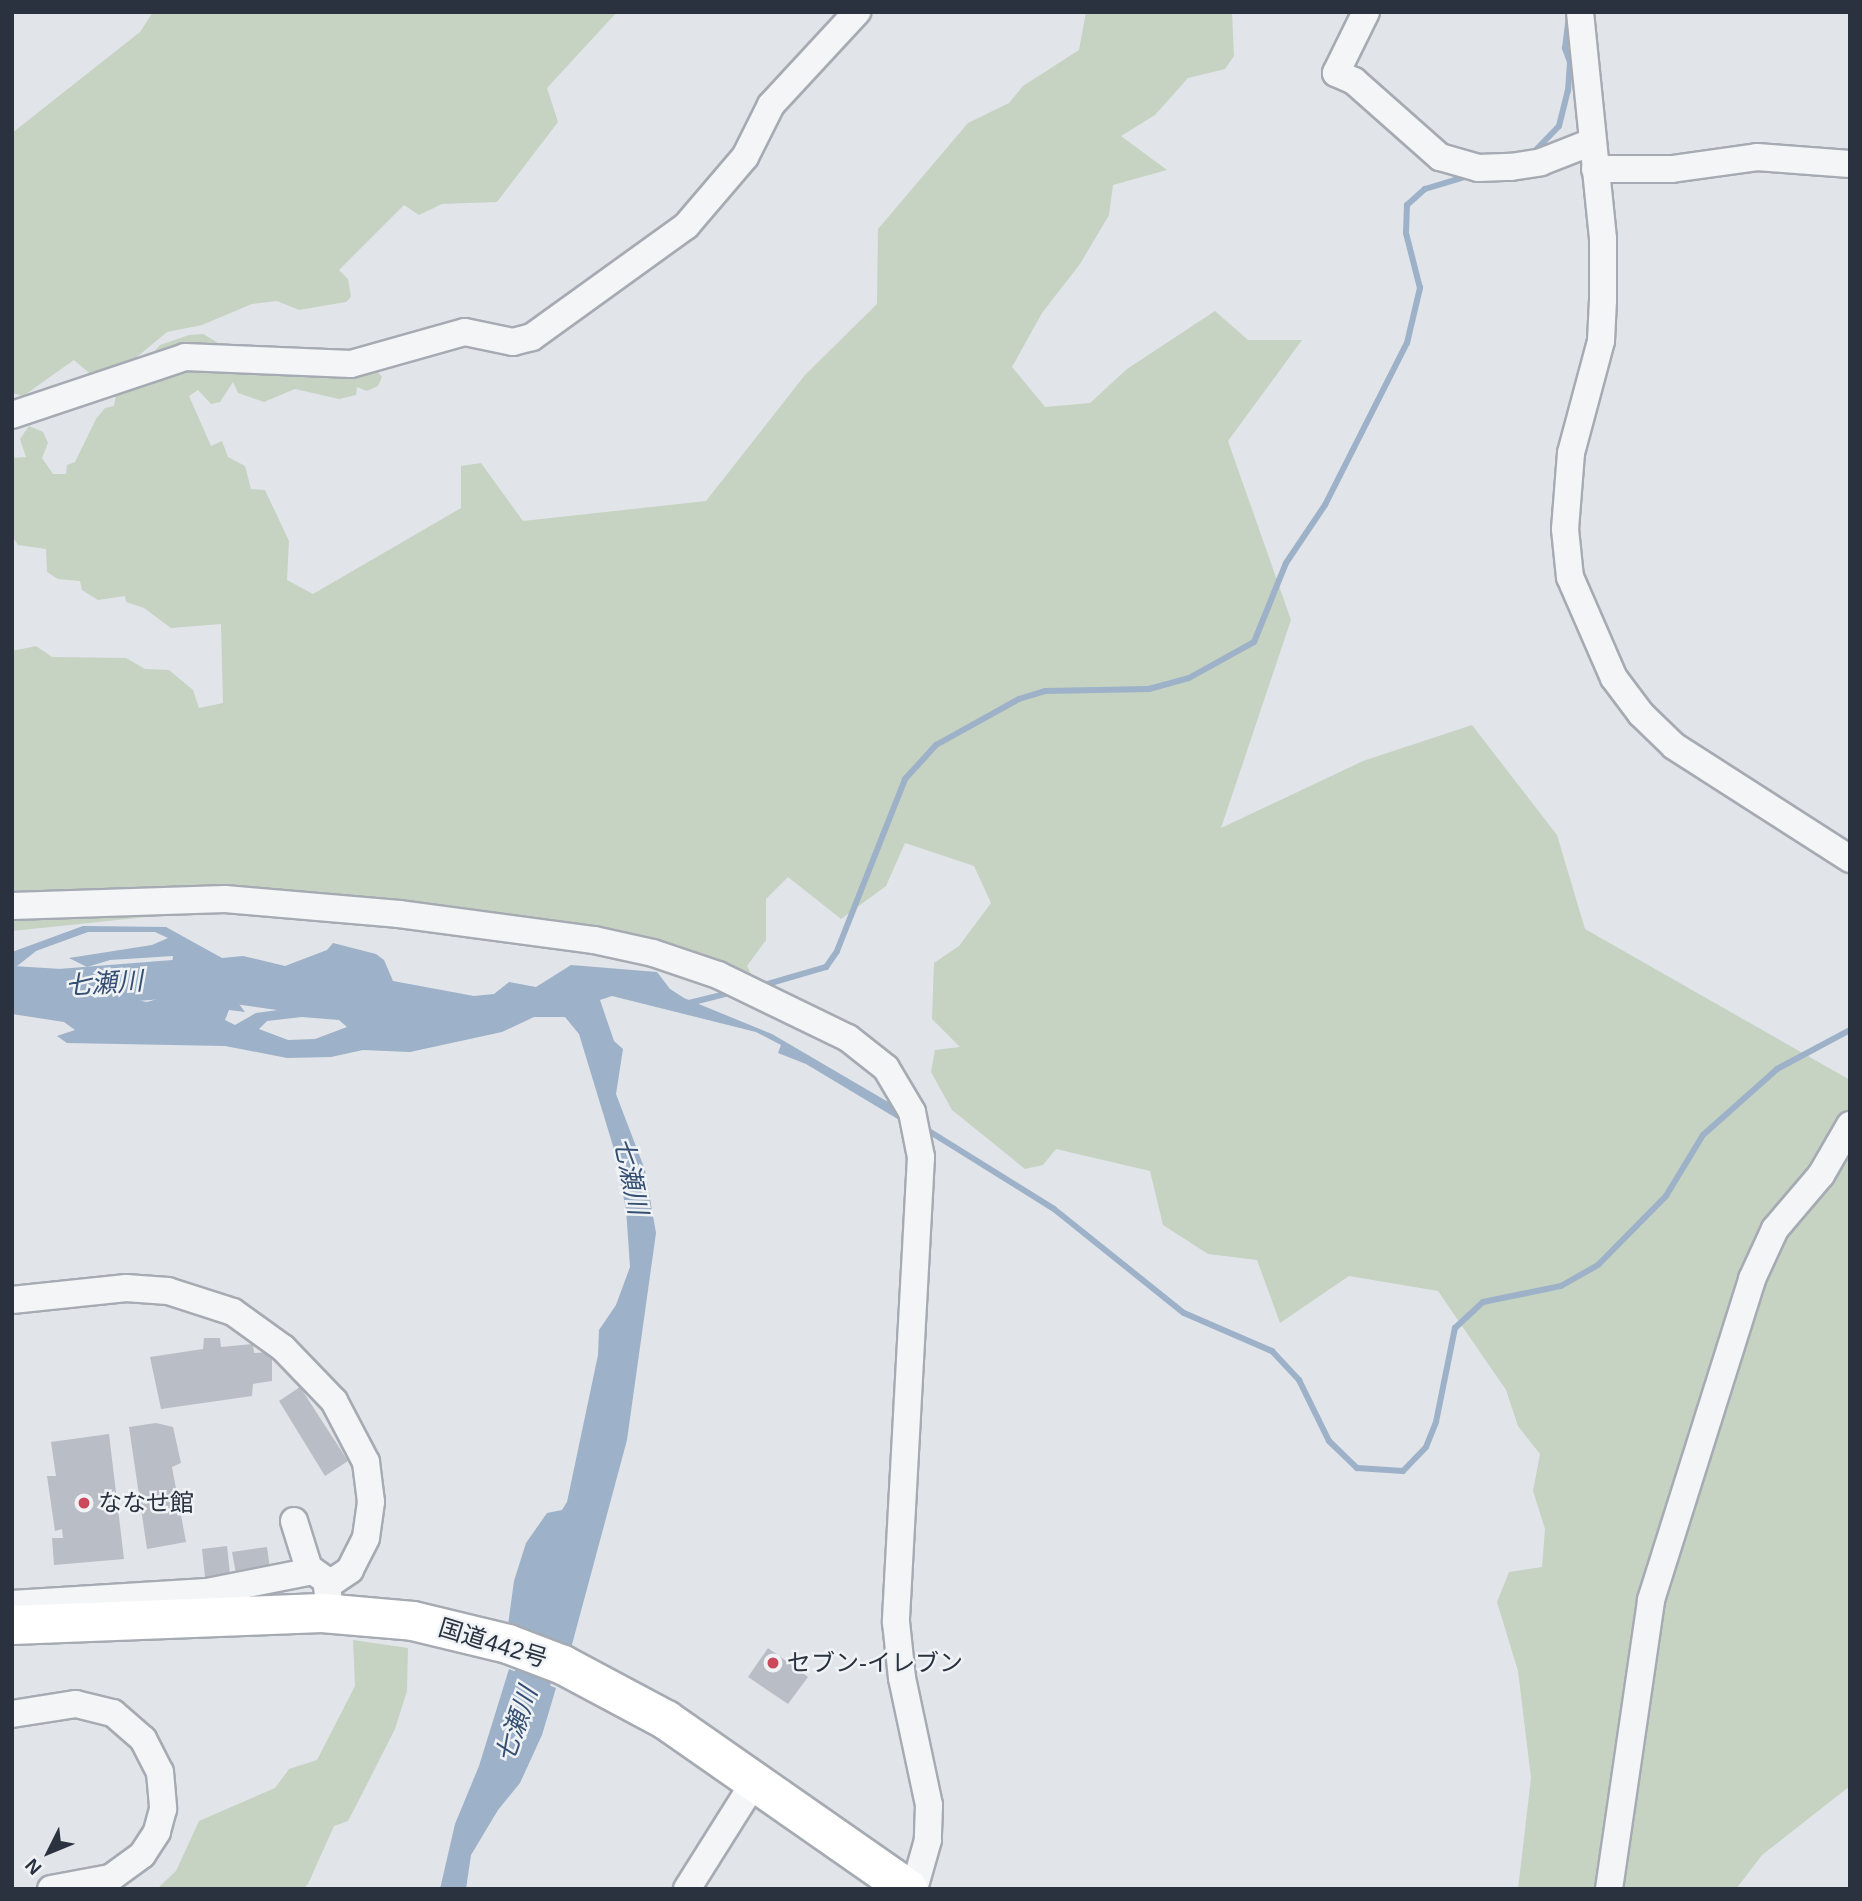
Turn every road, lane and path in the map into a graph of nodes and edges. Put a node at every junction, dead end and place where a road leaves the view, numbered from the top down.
1 (857, 12) edge
2 (1366, 12) edge
3 (1580, 12) edge
4 (1592, 142) junction
5 (1850, 164) edge
6 (1595, 169) junction
7 (12, 415) edge
8 (1850, 859) edge
9 (12, 906) edge
10 (1850, 1125) edge
11 (12, 1300) edge
12 (294, 1521) dead end
13 (329, 1596) junction
14 (12, 1604) edge
15 (12, 1625) edge
16 (12, 1714) edge
17 (755, 1781) junction
18 (51, 1889) edge
19 (687, 1889) edge
20 (908, 1889) edge
21 (914, 1889) edge
22 (1609, 1889) edge

1 - 7 street
2 - 4 street
3 - 4 street
4 - 6 street
5 - 6 street
6 - 8 street
9 - 21 street
10 - 22 street
11 - 13 street
12 - 13 street
13 - 14 street
13 - 15 highway, 国道442号
13 - 17 highway, 国道442号
16 - 18 street
17 - 19 street
17 - 20 highway, 国道442号

